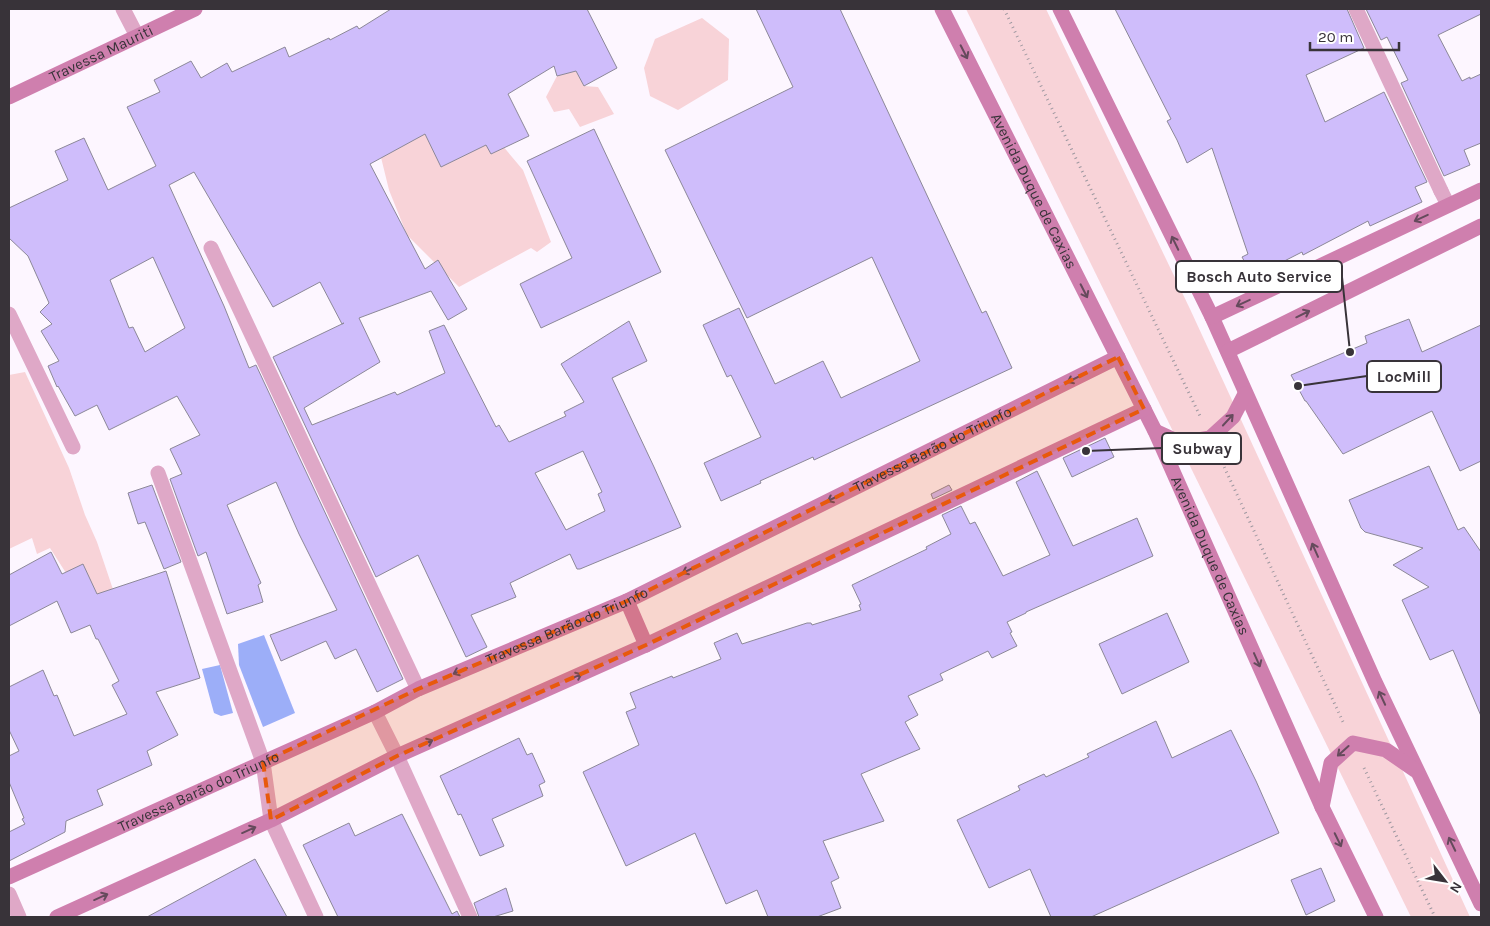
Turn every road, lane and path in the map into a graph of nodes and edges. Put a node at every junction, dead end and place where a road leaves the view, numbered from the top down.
1 (123, 9) edge
2 (195, 9) edge
3 (942, 9) edge
4 (1004, 9) edge
5 (1060, 9) edge
6 (1356, 9) edge
7 (137, 36) junction
8 (9, 97) edge
9 (1481, 190) edge
10 (1448, 206) junction
11 (1481, 226) edge
12 (211, 248) dead end
13 (9, 314) edge
14 (1212, 318) junction
15 (1228, 351) junction
16 (1118, 357) junction
17 (1245, 394) junction
18 (1144, 410) junction
19 (1155, 431) junction
20 (1210, 438) junction
21 (73, 447) dead end
22 (158, 473) dead end
23 (627, 601) junction
24 (646, 645) junction
25 (418, 689) junction
26 (374, 712) junction
27 (1353, 742) junction
28 (397, 756) junction
29 (263, 762) junction
30 (1416, 771) junction
31 (1322, 807) junction
32 (271, 820) junction
33 (9, 877) edge
34 (9, 894) edge
35 (1481, 904) edge
36 (19, 917) edge
37 (57, 917) edge
38 (316, 917) edge
39 (470, 917) edge
40 (1376, 917) edge
41 (1434, 917) edge

1 - 7 street
2 - 7 street, Travessa Mauriti
3 -> 16 street, Avenida Duque de Caxias
4 - 20 path
14 -> 5 street
6 - 10 street
7 - 8 street, Travessa Mauriti
9 - 10 street
10 -> 14 street
15 -> 11 street
12 - 25 street
13 - 21 street
14 - 15 street
15 - 17 street
16 - 18 street, Avenida Duque de Caxias
16 -> 23 street, Travessa Barão do Triunfo
20 -> 17 street
30 -> 17 street
18 - 19 street, Avenida Duque de Caxias
18 - 24 street
19 - 20 street
19 -> 31 street, Avenida Duque de Caxias
20 - 27 path
22 - 29 street
23 - 24 street
23 -> 25 street, Travessa Barão do Triunfo
28 -> 24 street
25 - 26 street, Travessa Barão do Triunfo
26 - 28 street
26 - 29 street, Travessa Barão do Triunfo
27 - 30 street
27 -> 31 street
27 - 41 path
28 - 32 street
28 - 39 street
29 - 32 street
29 - 33 street, Travessa Barão do Triunfo
35 -> 30 street
31 -> 40 street, Avenida Duque de Caxias
37 -> 32 street
32 - 38 street
34 - 36 street

